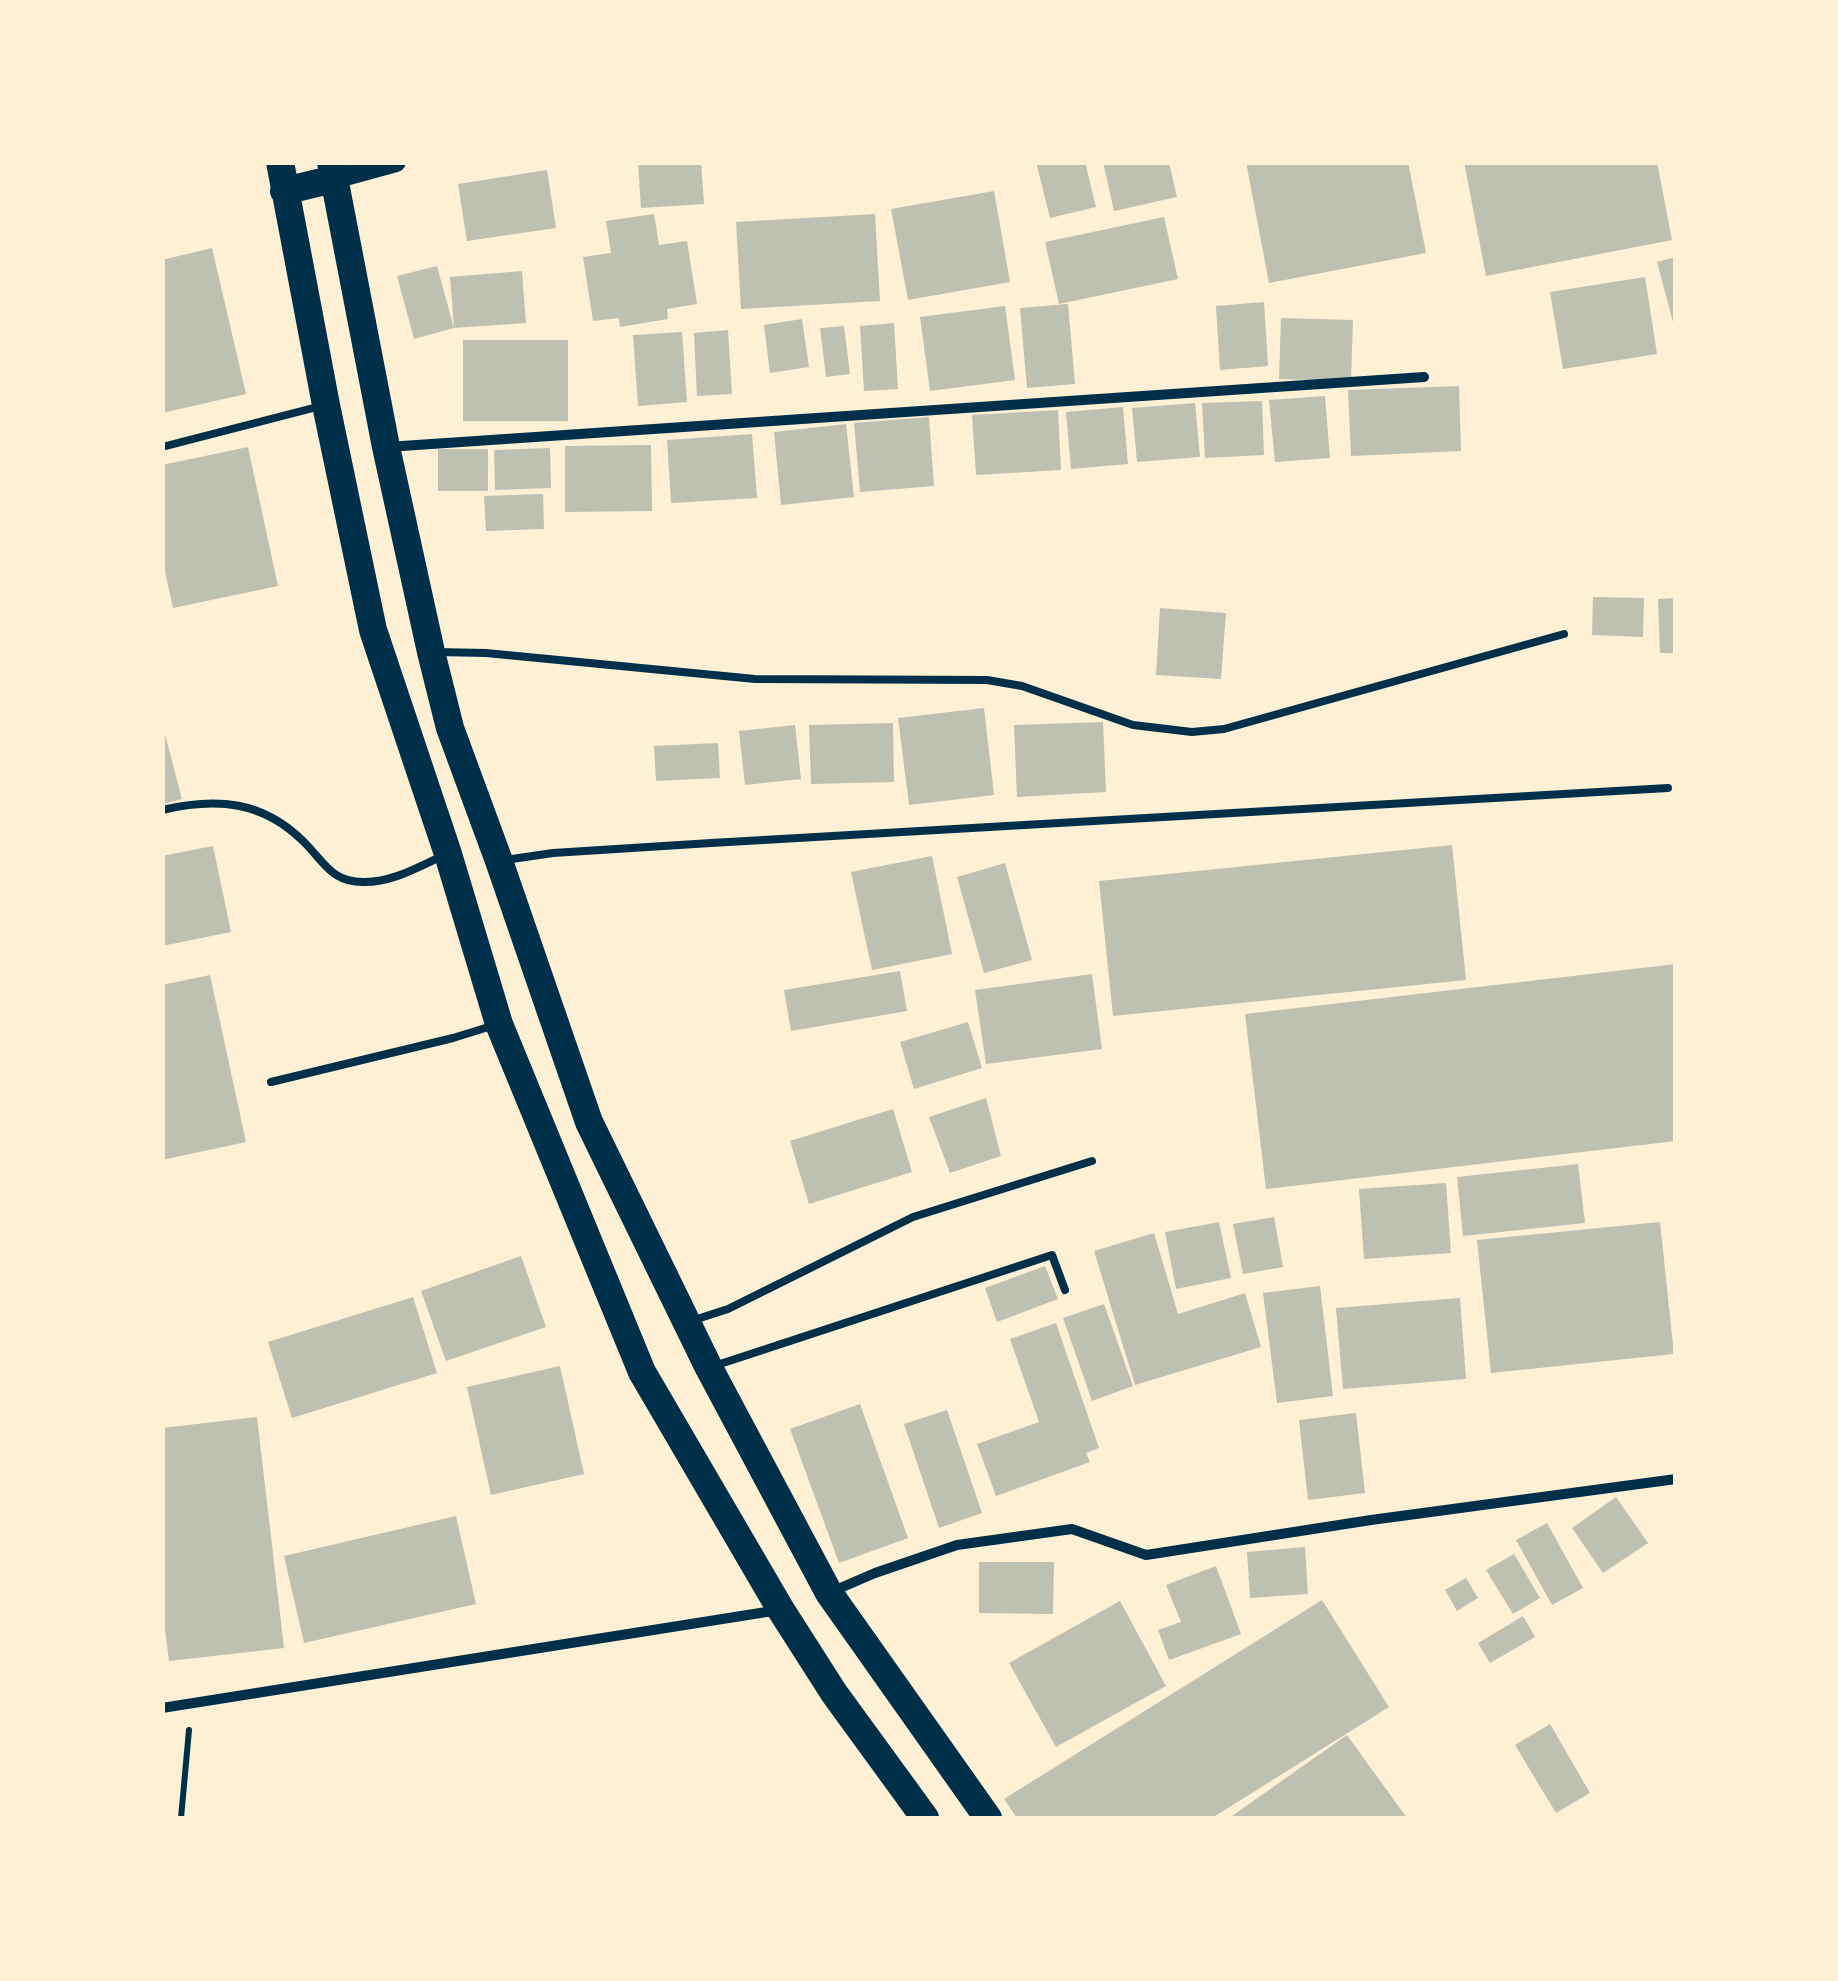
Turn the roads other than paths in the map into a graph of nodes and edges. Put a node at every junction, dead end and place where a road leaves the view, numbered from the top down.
1 (280, 162) edge
2 (396, 162) edge
3 (332, 171) edge
4 (284, 192) junction
5 (1424, 377) dead end
6 (326, 405) junction
7 (162, 447) edge
8 (386, 447) junction
9 (1564, 634) dead end
10 (431, 652) junction
11 (1668, 788) dead end
12 (162, 810) edge
13 (448, 854) junction
14 (499, 860) junction
15 (499, 1024) junction
16 (271, 1082) dead end
17 (1092, 1161) dead end
18 (1065, 1290) dead end
19 (688, 1322) junction
20 (709, 1368) junction
21 (1676, 1479) edge
22 (828, 1593) junction
23 (781, 1610) junction
24 (162, 1708) edge
25 (926, 1818) edge
26 (988, 1818) edge

1 - 4 highway
2 - 3 main road
3 - 4 highway
3 - 8 highway
4 - 6 highway
5 - 8 street
6 - 7 lane
6 - 13 highway
8 - 10 highway
9 - 10 lane
10 - 14 highway
11 - 14 lane
12 - 13 lane
13 - 15 highway
14 - 19 highway
15 - 16 lane
15 - 23 highway
17 - 19 lane
18 - 20 lane
19 - 20 highway
20 - 22 highway
21 - 22 street
22 - 26 highway
23 - 24 street
23 - 25 highway

